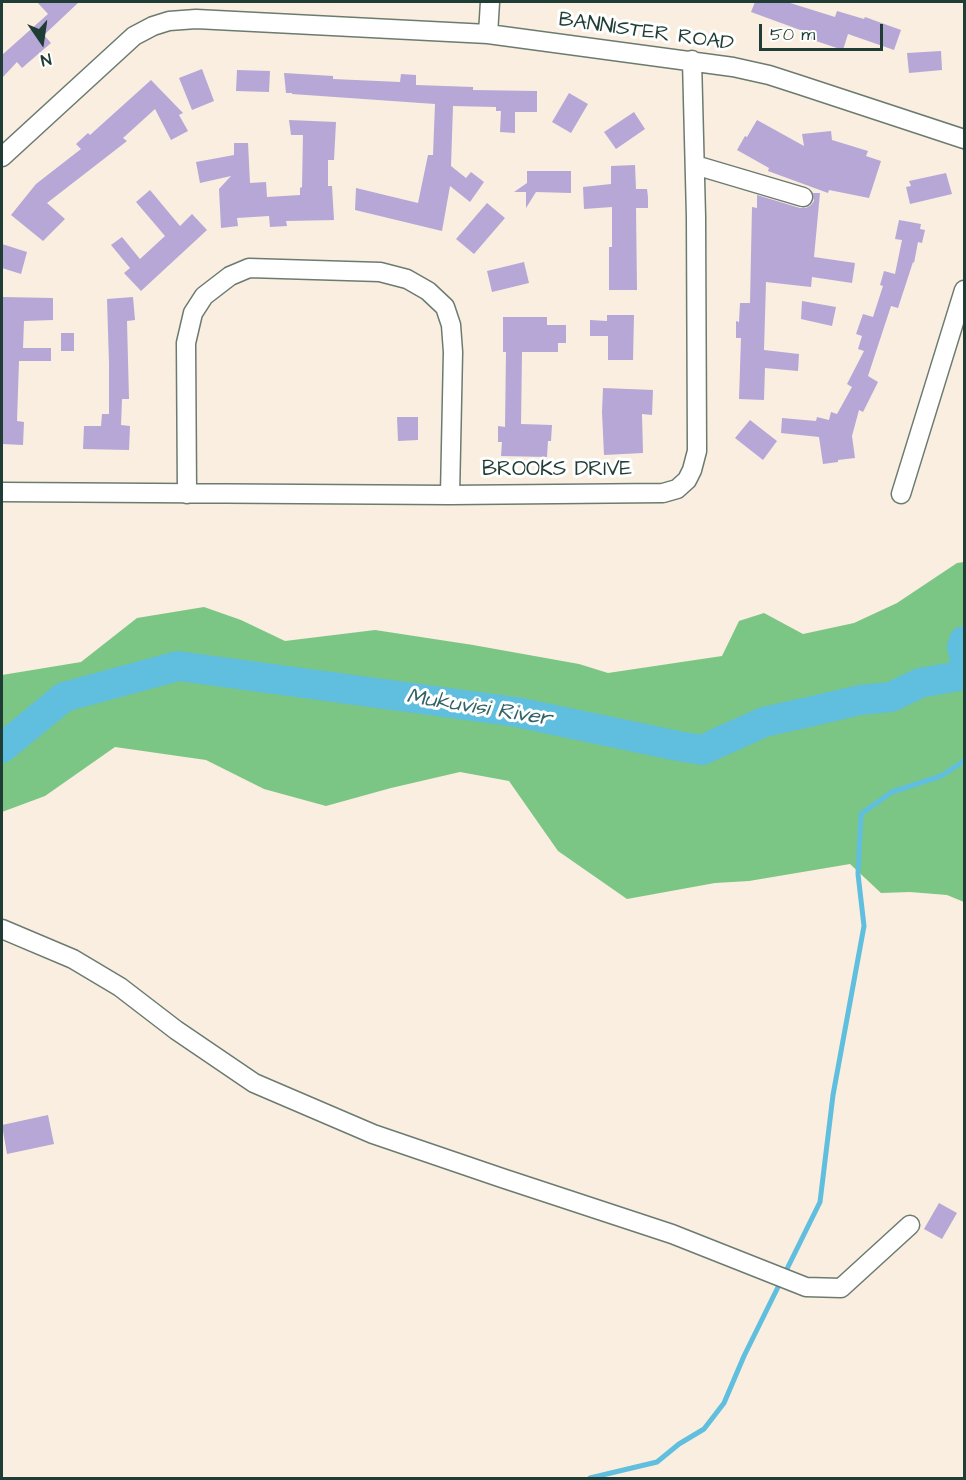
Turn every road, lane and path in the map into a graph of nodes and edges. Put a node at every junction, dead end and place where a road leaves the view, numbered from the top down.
1 (490, 2) edge
2 (488, 34) junction
3 (692, 60) junction
4 (964, 139) edge
5 (2, 157) edge
6 (695, 165) junction
7 (803, 197) dead end
8 (964, 290) edge
9 (2, 492) edge
10 (187, 494) junction
11 (900, 494) dead end
12 (450, 495) junction
13 (2, 929) edge
14 (910, 1225) dead end

1 - 2 street
2 - 3 street, BANNISTER ROAD
2 - 5 street, BANNISTER ROAD
3 - 4 street, BANNISTER ROAD
3 - 6 street, BROOKS DRIVE
6 - 7 street
6 - 12 street, BROOKS DRIVE
8 - 11 street
9 - 10 street, BROOKS DRIVE
10 - 12 street, BROOKS DRIVE
10 - 12 street
13 - 14 street

